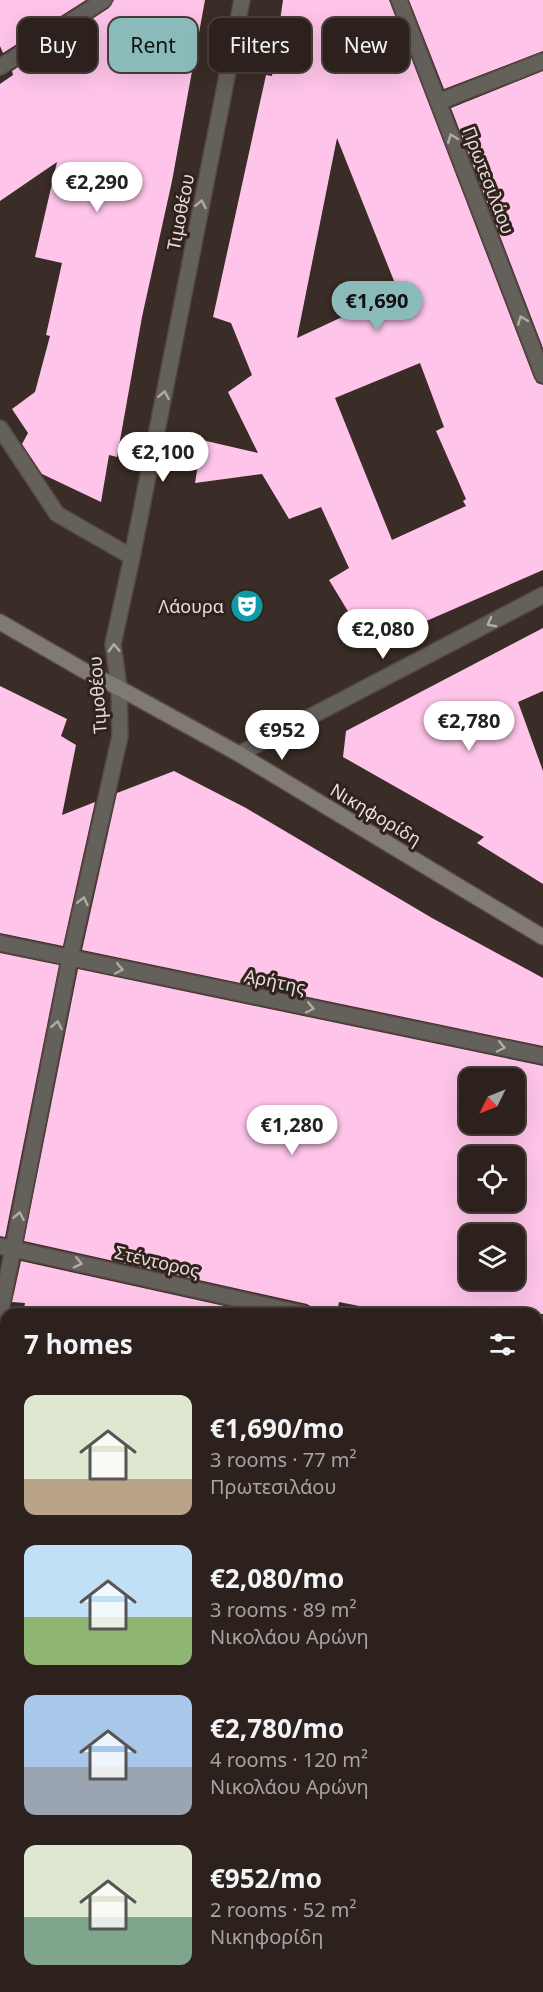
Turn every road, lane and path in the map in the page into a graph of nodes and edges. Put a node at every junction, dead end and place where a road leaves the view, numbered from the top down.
1 (104, 0) edge
2 (242, 0) edge
3 (399, 0) edge
4 (543, 62) edge
5 (0, 67) edge
6 (438, 102) junction
7 (543, 375) edge
8 (0, 428) edge
9 (132, 557) junction
10 (543, 596) edge
11 (0, 622) edge
12 (118, 688) junction
13 (239, 754) junction
14 (543, 937) edge
15 (0, 943) edge
16 (70, 958) junction
17 (543, 1056) edge
18 (7, 1247) edge
19 (1, 1308) edge
20 (277, 1308) edge

1 - 5 street
9 -> 2 street, Τιμοθέου
3 - 6 street, Πρωτεσιλάου
4 - 6 street
7 -> 6 street, Πρωτεσιλάου
8 - 9 street
12 -> 9 street, Τιμοθέου
10 -> 13 street
11 - 12 street, Νικηφορίδη
12 - 13 street, Νικηφορίδη
16 -> 12 street, Τιμοθέου
13 - 14 street, Νικηφορίδη
15 - 16 street, Αρήτης
16 -> 17 street, Αρήτης
18 -> 16 street, Τιμοθέου
18 - 19 street, Τιμοθέου
18 -> 20 street, Στέντορος

